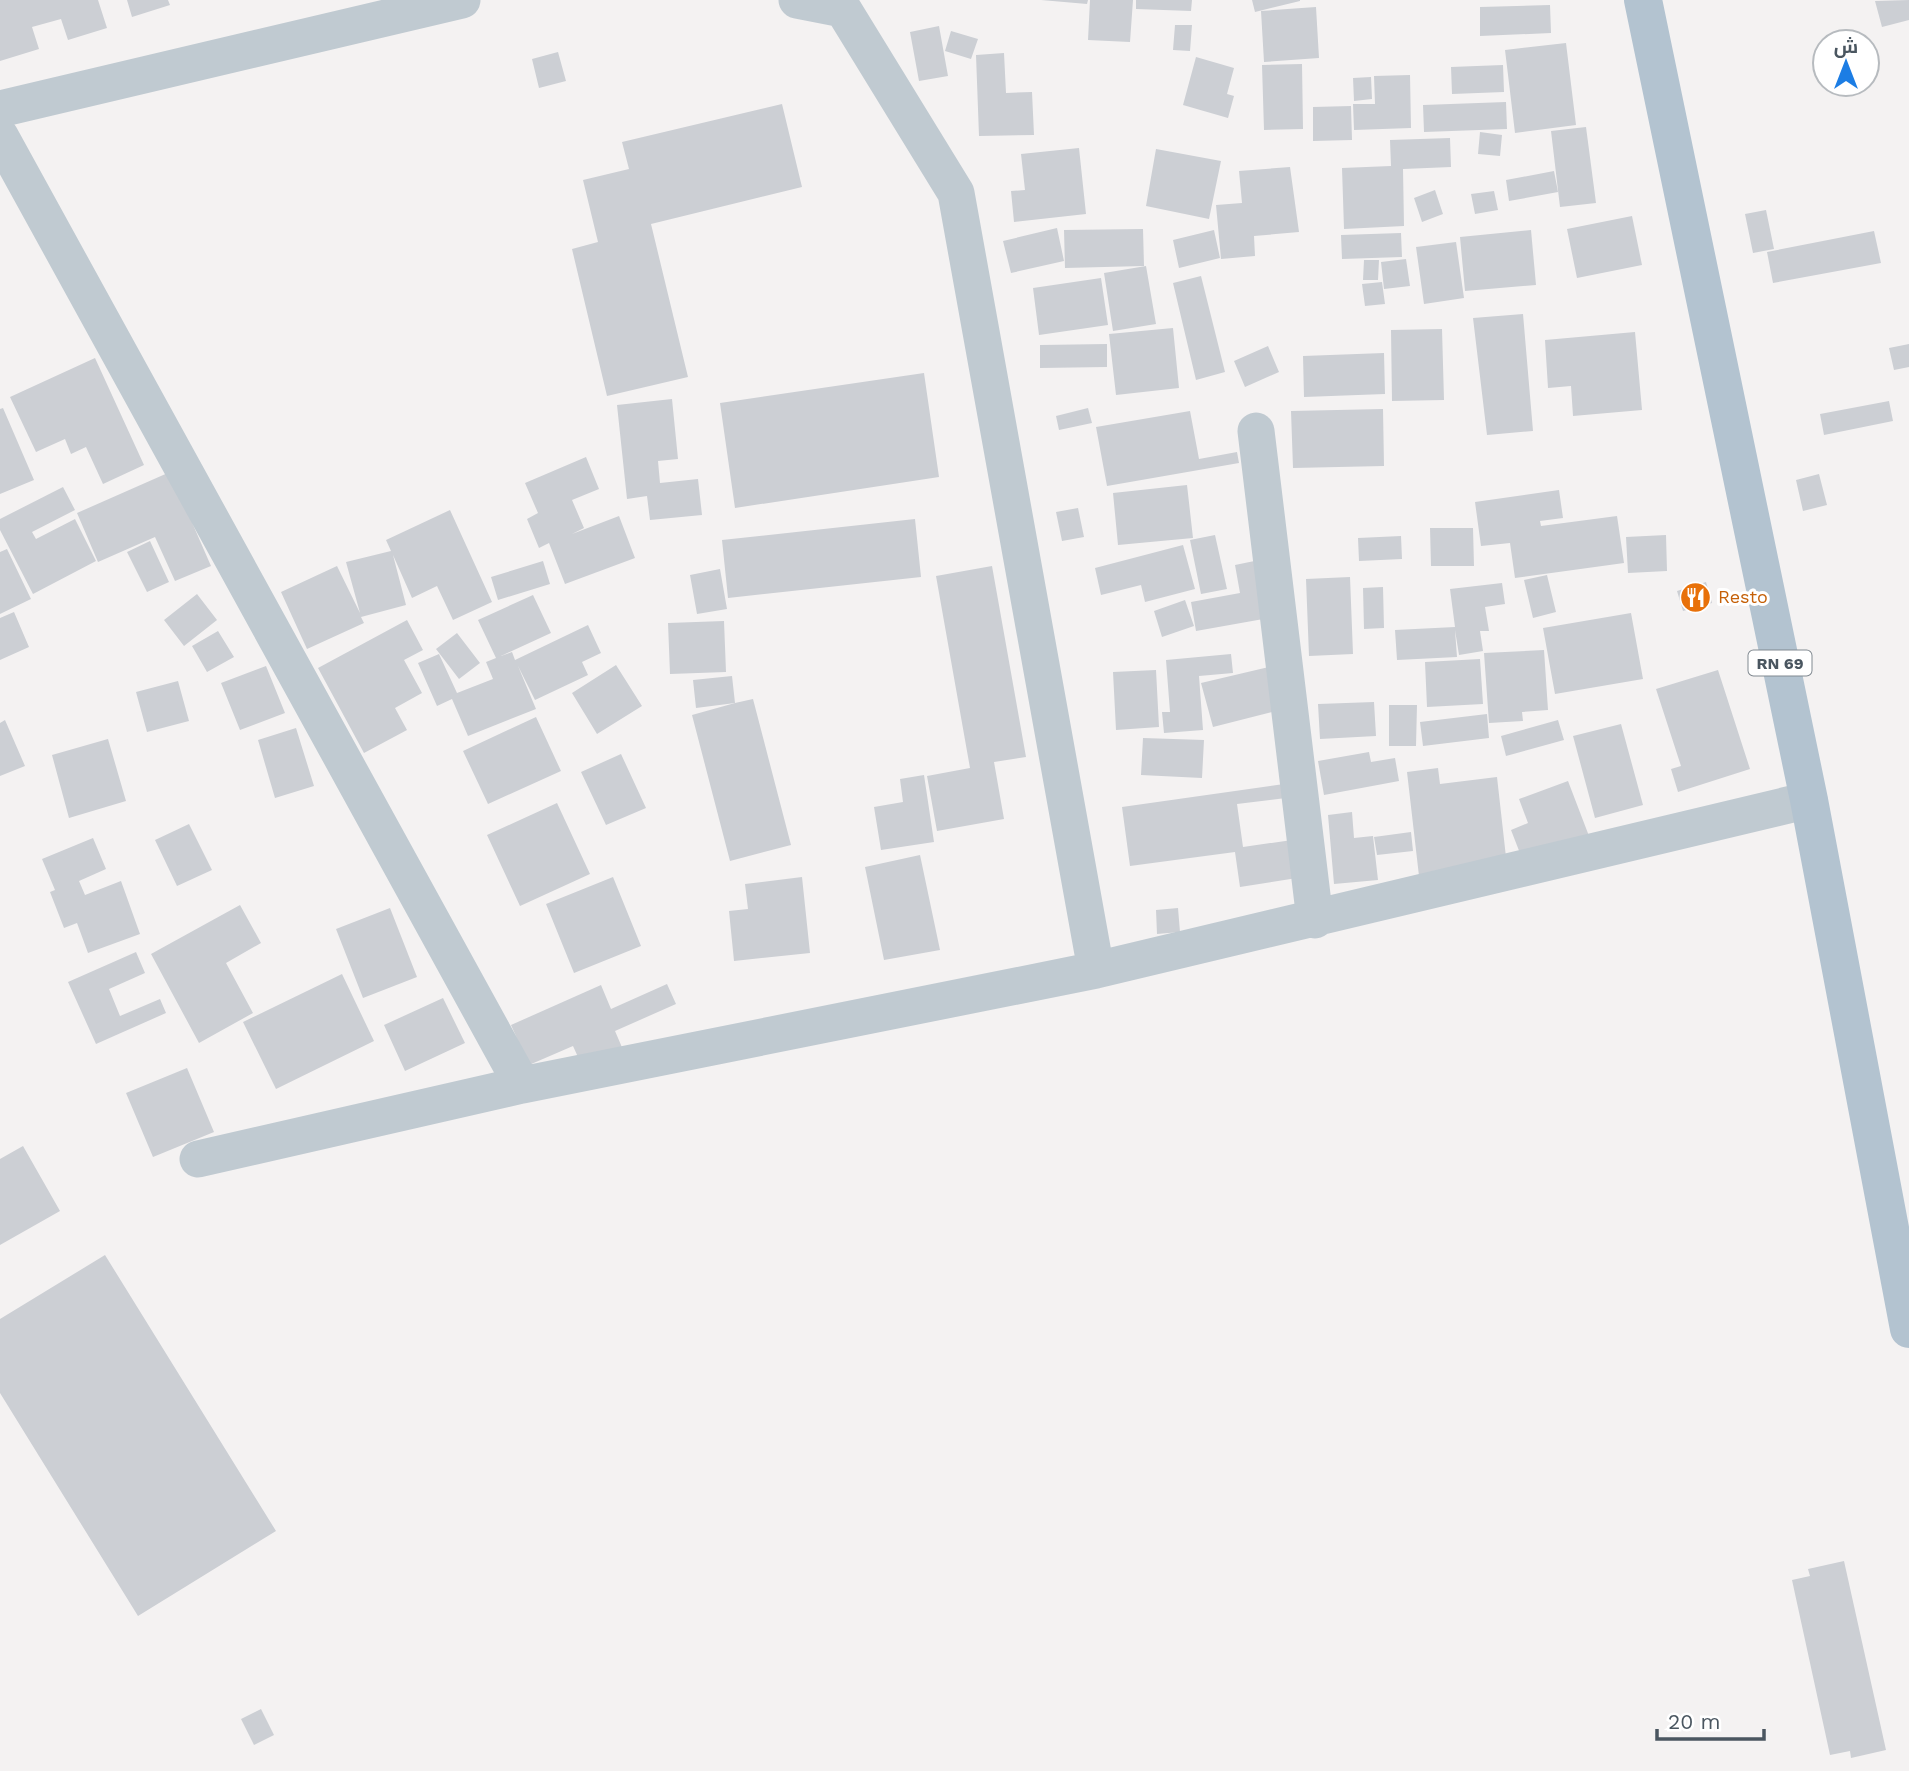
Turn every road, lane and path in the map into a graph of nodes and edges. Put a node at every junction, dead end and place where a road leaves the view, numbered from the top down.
1 (797, 0) edge
2 (1643, 0) edge
3 (455, 1) edge
4 (842, 4) edge
5 (0, 109) edge
6 (0, 136) edge
7 (1256, 431) dead end
8 (1809, 800) junction
9 (1315, 920) junction
10 (1096, 970) junction
11 (522, 1086) junction
12 (198, 1159) dead end
13 (1909, 1329) edge

1 - 4 street
2 - 8 main road, RN 69
3 - 5 street
4 - 10 street
6 - 11 street
7 - 9 street
8 - 9 street
8 - 13 main road, RN 69
9 - 10 street
10 - 11 street
11 - 12 street

